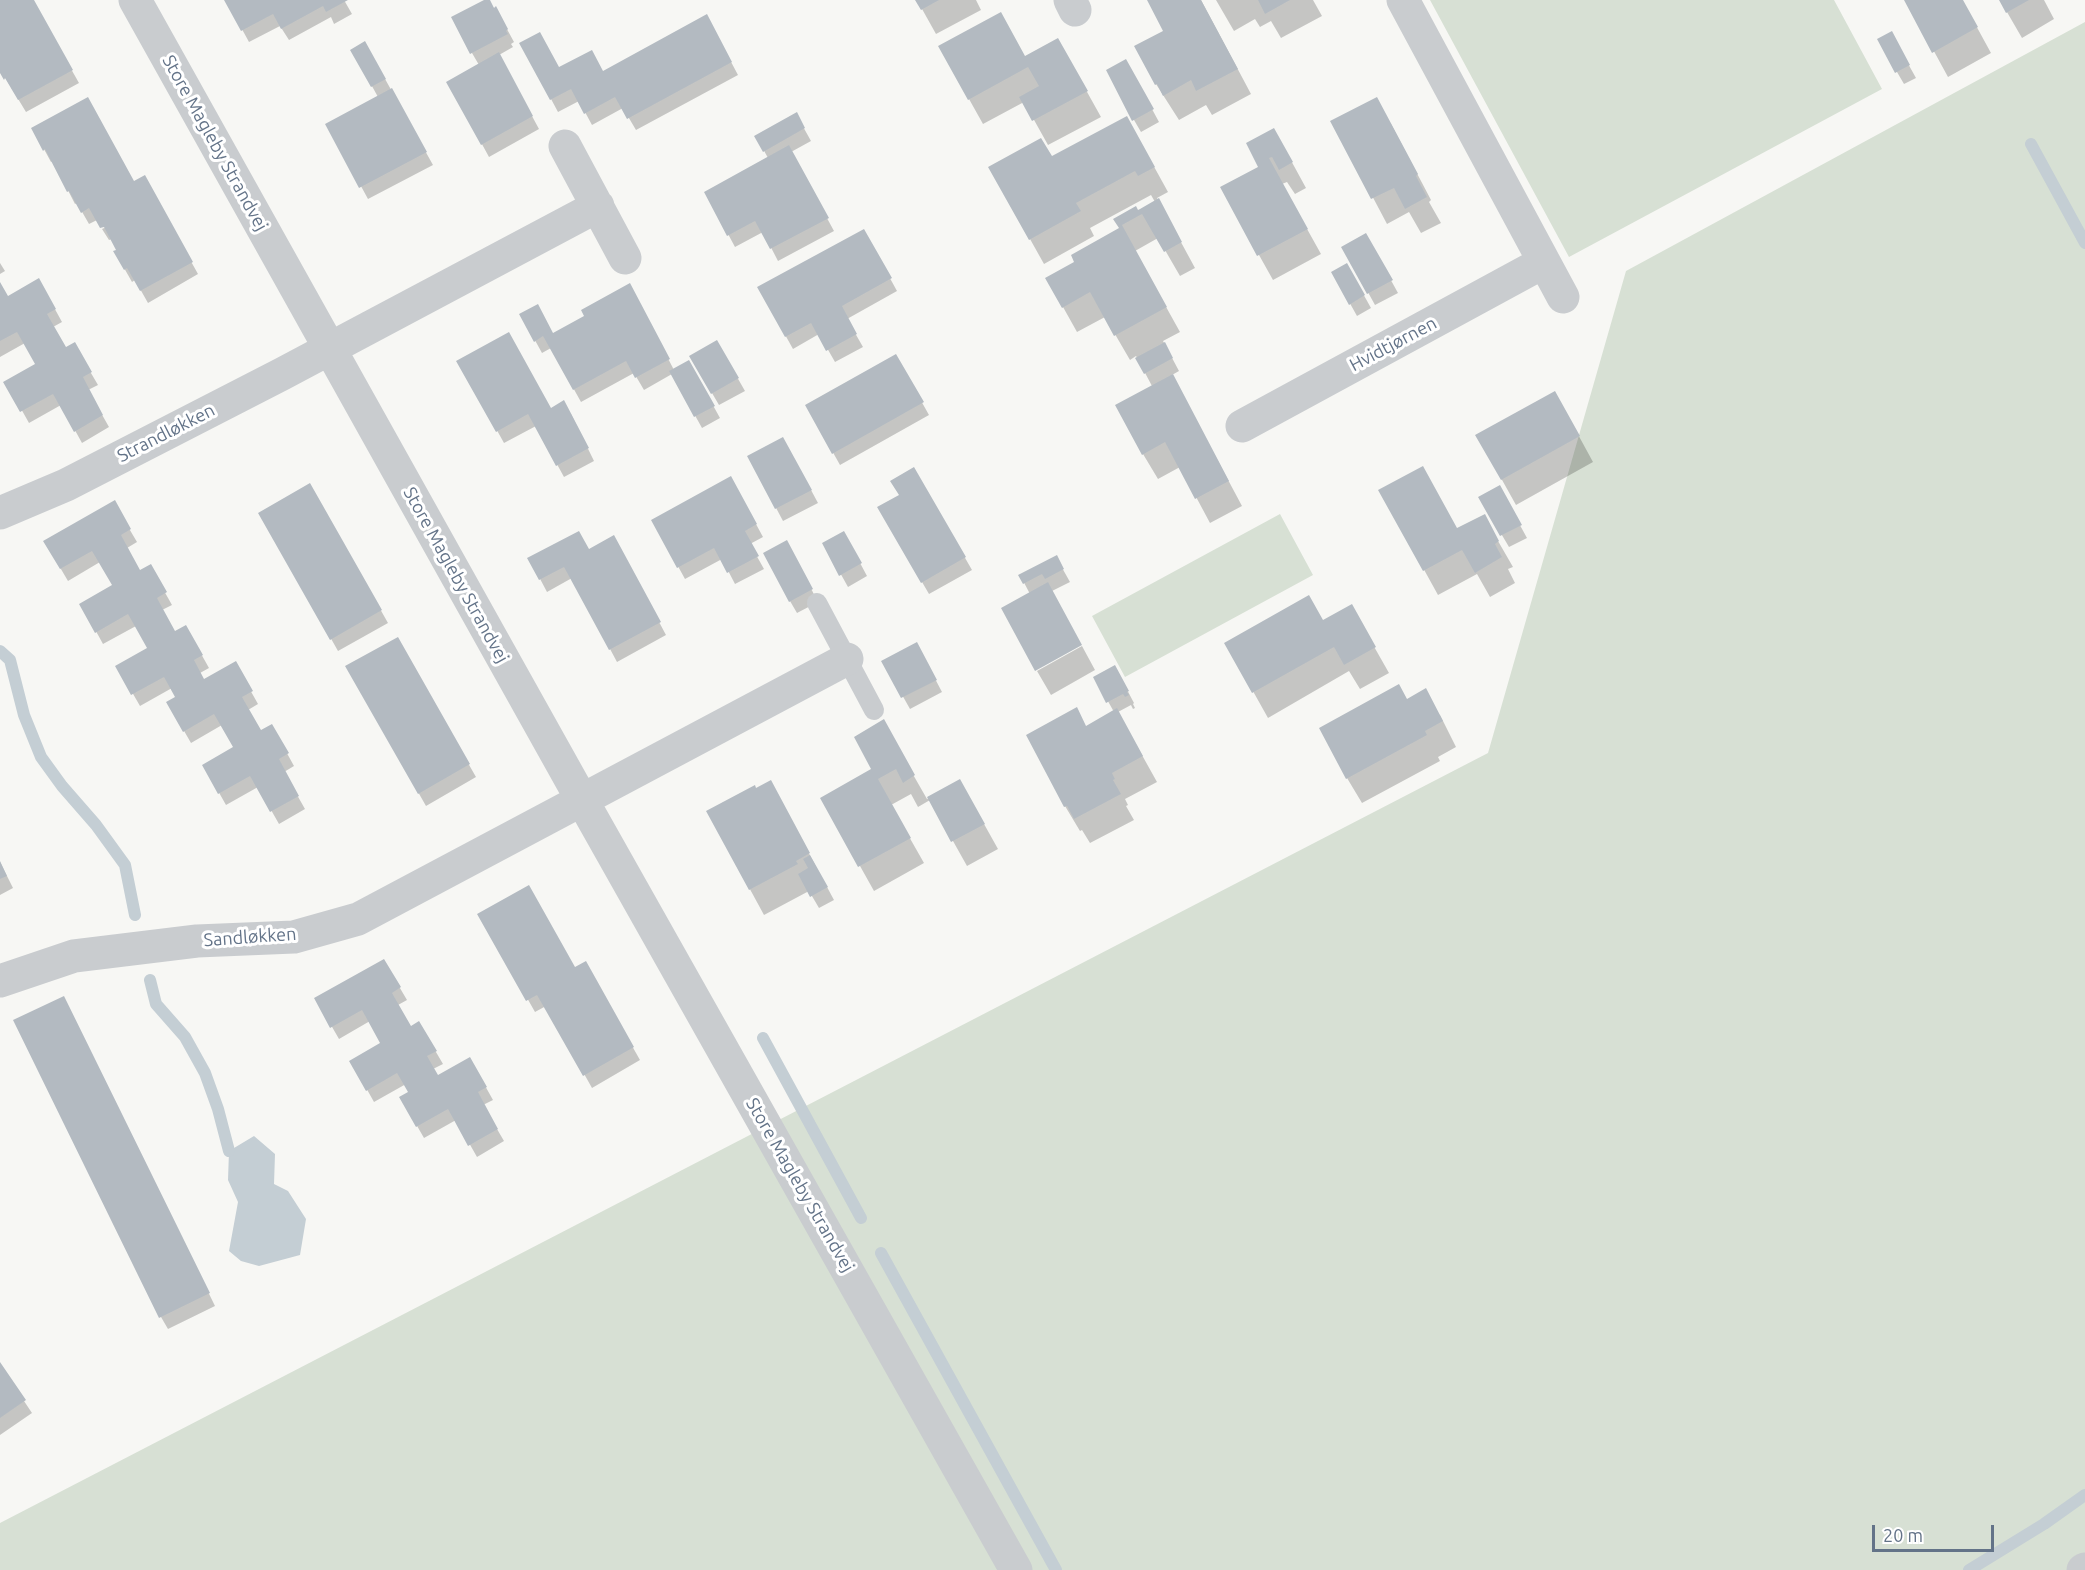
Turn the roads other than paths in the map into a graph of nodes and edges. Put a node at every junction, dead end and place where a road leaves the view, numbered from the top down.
1 (135, 0) edge
2 (1402, 0) edge
3 (565, 146) dead end
4 (598, 206) junction
5 (625, 258) dead end
6 (1544, 262) junction
7 (1563, 297) dead end
8 (330, 350) junction
9 (1242, 426) dead end
10 (0, 513) edge
11 (817, 603) dead end
12 (847, 659) junction
13 (874, 710) dead end
14 (582, 800) junction
15 (0, 981) edge
16 (1016, 1570) edge

1 - 8 street, Store Magleby Strandvej
2 - 6 street
3 - 4 street
4 - 5 street
4 - 8 street
6 - 7 street
6 - 9 street, Hvidtjørnen
8 - 10 street, Strandløkken
8 - 14 street, Store Magleby Strandvej
11 - 12 lane
12 - 13 lane
12 - 14 street
14 - 15 street, Sandløkken
14 - 16 street, Store Magleby Strandvej

